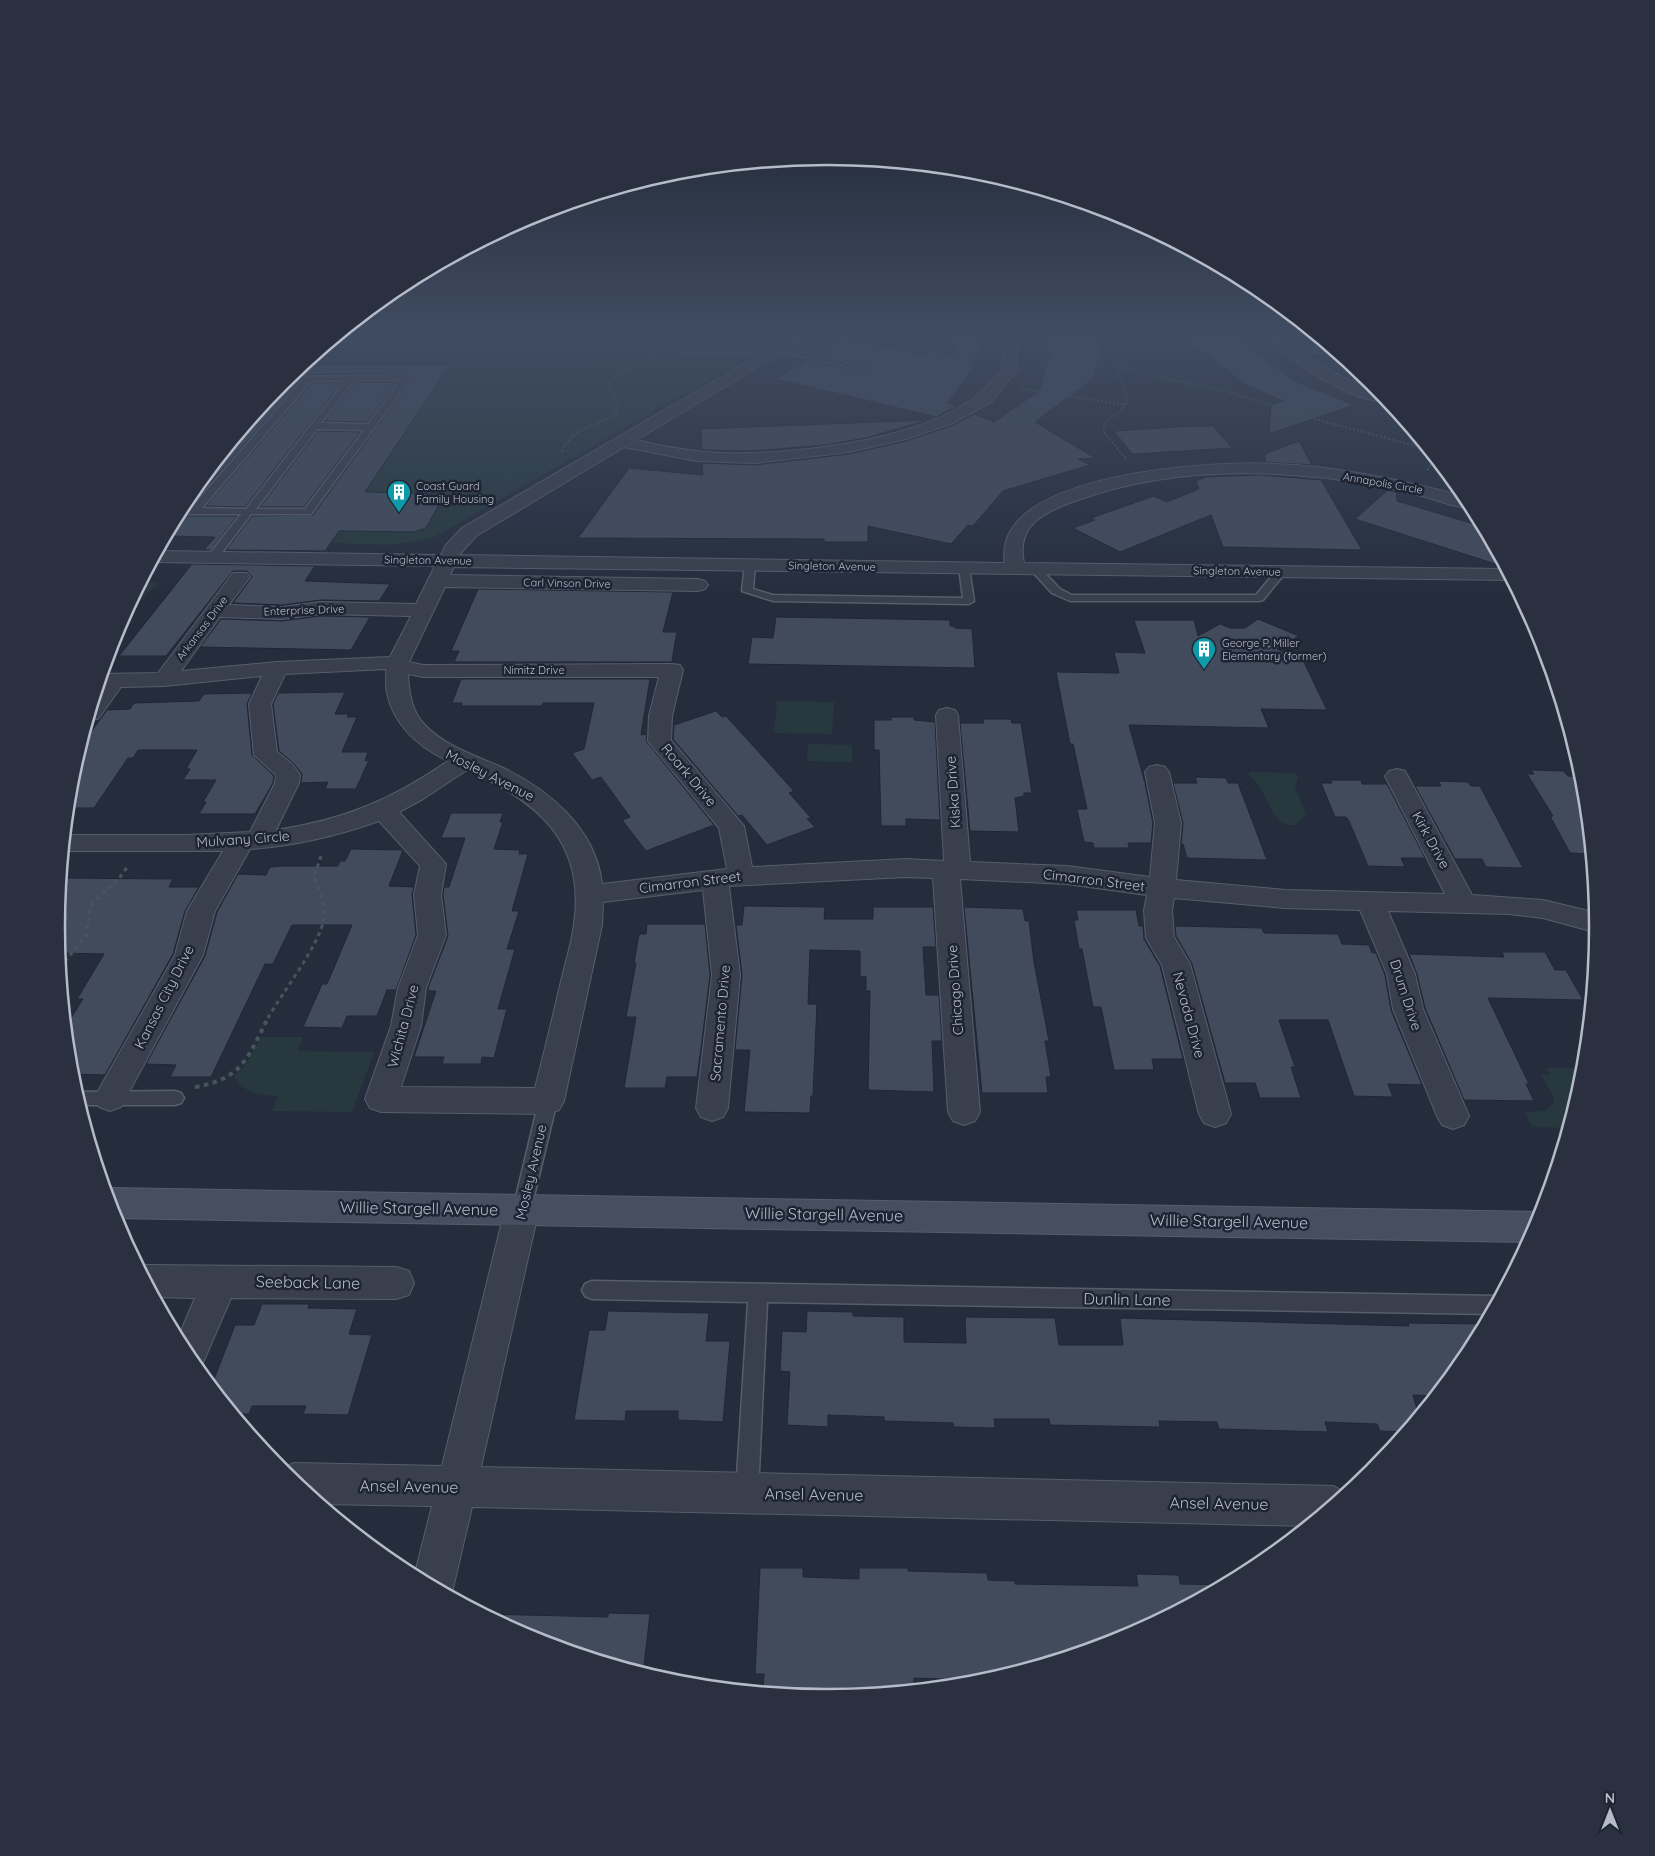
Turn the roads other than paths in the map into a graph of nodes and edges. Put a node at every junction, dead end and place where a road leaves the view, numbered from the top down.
1 (270, 423) edge
2 (318, 423) edge
3 (373, 423) edge
4 (655, 423) edge
5 (940, 423) edge
6 (315, 426) junction
7 (370, 427) junction
8 (622, 442) junction
9 (1457, 499) edge
10 (190, 511) edge
11 (194, 511) junction
12 (249, 512) junction
13 (162, 557) edge
14 (213, 557) junction
15 (447, 560) junction
16 (750, 564) junction
17 (964, 568) junction
18 (1015, 568) junction
19 (1035, 569) junction
20 (1281, 572) junction
21 (1503, 575) edge
22 (240, 577) dead end
23 (436, 581) junction
24 (698, 585) dead end
25 (422, 610) junction
26 (215, 611) junction
27 (397, 665) junction
28 (277, 668) junction
29 (672, 670) joint
30 (164, 679) junction
31 (107, 681) edge
32 (948, 715) dead end
33 (464, 761) junction
34 (1157, 772) dead end
35 (1397, 776) dead end
36 (383, 810) junction
37 (249, 841) junction
38 (70, 843) edge
39 (952, 869) junction
40 (728, 878) junction
41 (1162, 888) junction
42 (589, 895) junction
43 (1370, 901) junction
44 (1464, 904) junction
45 (1590, 921) edge
46 (85, 1098) edge
47 (110, 1098) junction
48 (175, 1098) road end
49 (548, 1101) junction
50 (712, 1108) dead end
51 (964, 1112) dead end
52 (1215, 1114) dead end
53 (1453, 1116) dead end
54 (117, 1204) edge
55 (522, 1209) junction
56 (1529, 1226) edge
57 (152, 1281) edge
58 (220, 1282) junction
59 (396, 1283) dead end
60 (592, 1290) dead end
61 (758, 1293) junction
62 (1490, 1305) edge
63 (192, 1349) edge
64 (306, 1483) edge
65 (456, 1487) junction
66 (747, 1492) junction
67 (1324, 1506) edge
68 (435, 1581) edge

1 - 11 lane
2 - 6 lane
3 - 7 lane
4 - 8 street, Mosley Avenue
5 - 8 street
6 - 7 lane
6 - 12 lane
7 - 12 lane
8 - 15 street, Mosley Avenue
9 - 18 street, Annapolis Circle
10 - 11 lane
11 - 12 lane
12 - 14 lane
13 - 14 street, Singleton Avenue
14 - 15 street, Singleton Avenue
15 - 16 street, Singleton Avenue
15 - 23 street, Mosley Avenue
16 - 17 street, Singleton Avenue
16 - 17 lane
17 - 18 street, Singleton Avenue
18 - 19 street, Singleton Avenue
19 - 20 street, Singleton Avenue
19 - 20 lane
20 - 21 street, Singleton Avenue
22 - 26 street, Arkansas Drive
23 - 24 street, Carl Vinson Drive
23 - 25 street, Mosley Avenue
25 - 26 street, Enterprise Drive
25 - 27 street, Mosley Avenue
26 - 30 street, Arkansas Drive
27 - 28 street
27 - 29 street, Nimitz Drive
27 - 33 street, Mosley Avenue
28 - 30 street
28 - 37 street, Kansas City Drive
29 - 40 street, Roark Drive
30 - 31 street
32 - 39 street, Kiska Drive
33 - 36 street, Mulvany Circle
33 - 42 street, Mosley Avenue
34 - 41 street, Nevada Drive
35 - 44 street, Kirk Drive
36 - 37 street, Mulvany Circle
36 - 49 street, Wichita Drive
37 - 38 street, Mulvany Circle
37 - 47 street, Kansas City Drive
39 - 40 street, Cimarron Street
39 - 41 street, Cimarron Street
39 - 51 street, Chicago Drive
40 - 42 street, Cimarron Street
40 - 50 street, Sacramento Drive
41 - 43 street, Cimarron Street
41 - 52 street, Nevada Drive
42 - 49 street, Mosley Avenue
43 - 44 street, Cimarron Street
43 - 53 street, Drum Drive
44 - 45 street, Cimarron Street
46 - 47 lane
47 - 48 lane
49 - 55 lane, Mosley Avenue
54 - 55 street, Willie Stargell Avenue
55 - 56 street, Willie Stargell Avenue
55 - 65 street, Mosley Avenue
57 - 58 street, Seeback Lane
58 - 59 street, Seeback Lane
58 - 63 street
60 - 61 lane, Dunlin Lane
61 - 62 lane, Dunlin Lane
61 - 66 lane
64 - 65 street, Ansel Avenue
65 - 66 street, Ansel Avenue
65 - 68 street, Mosley Avenue
66 - 67 street, Ansel Avenue

